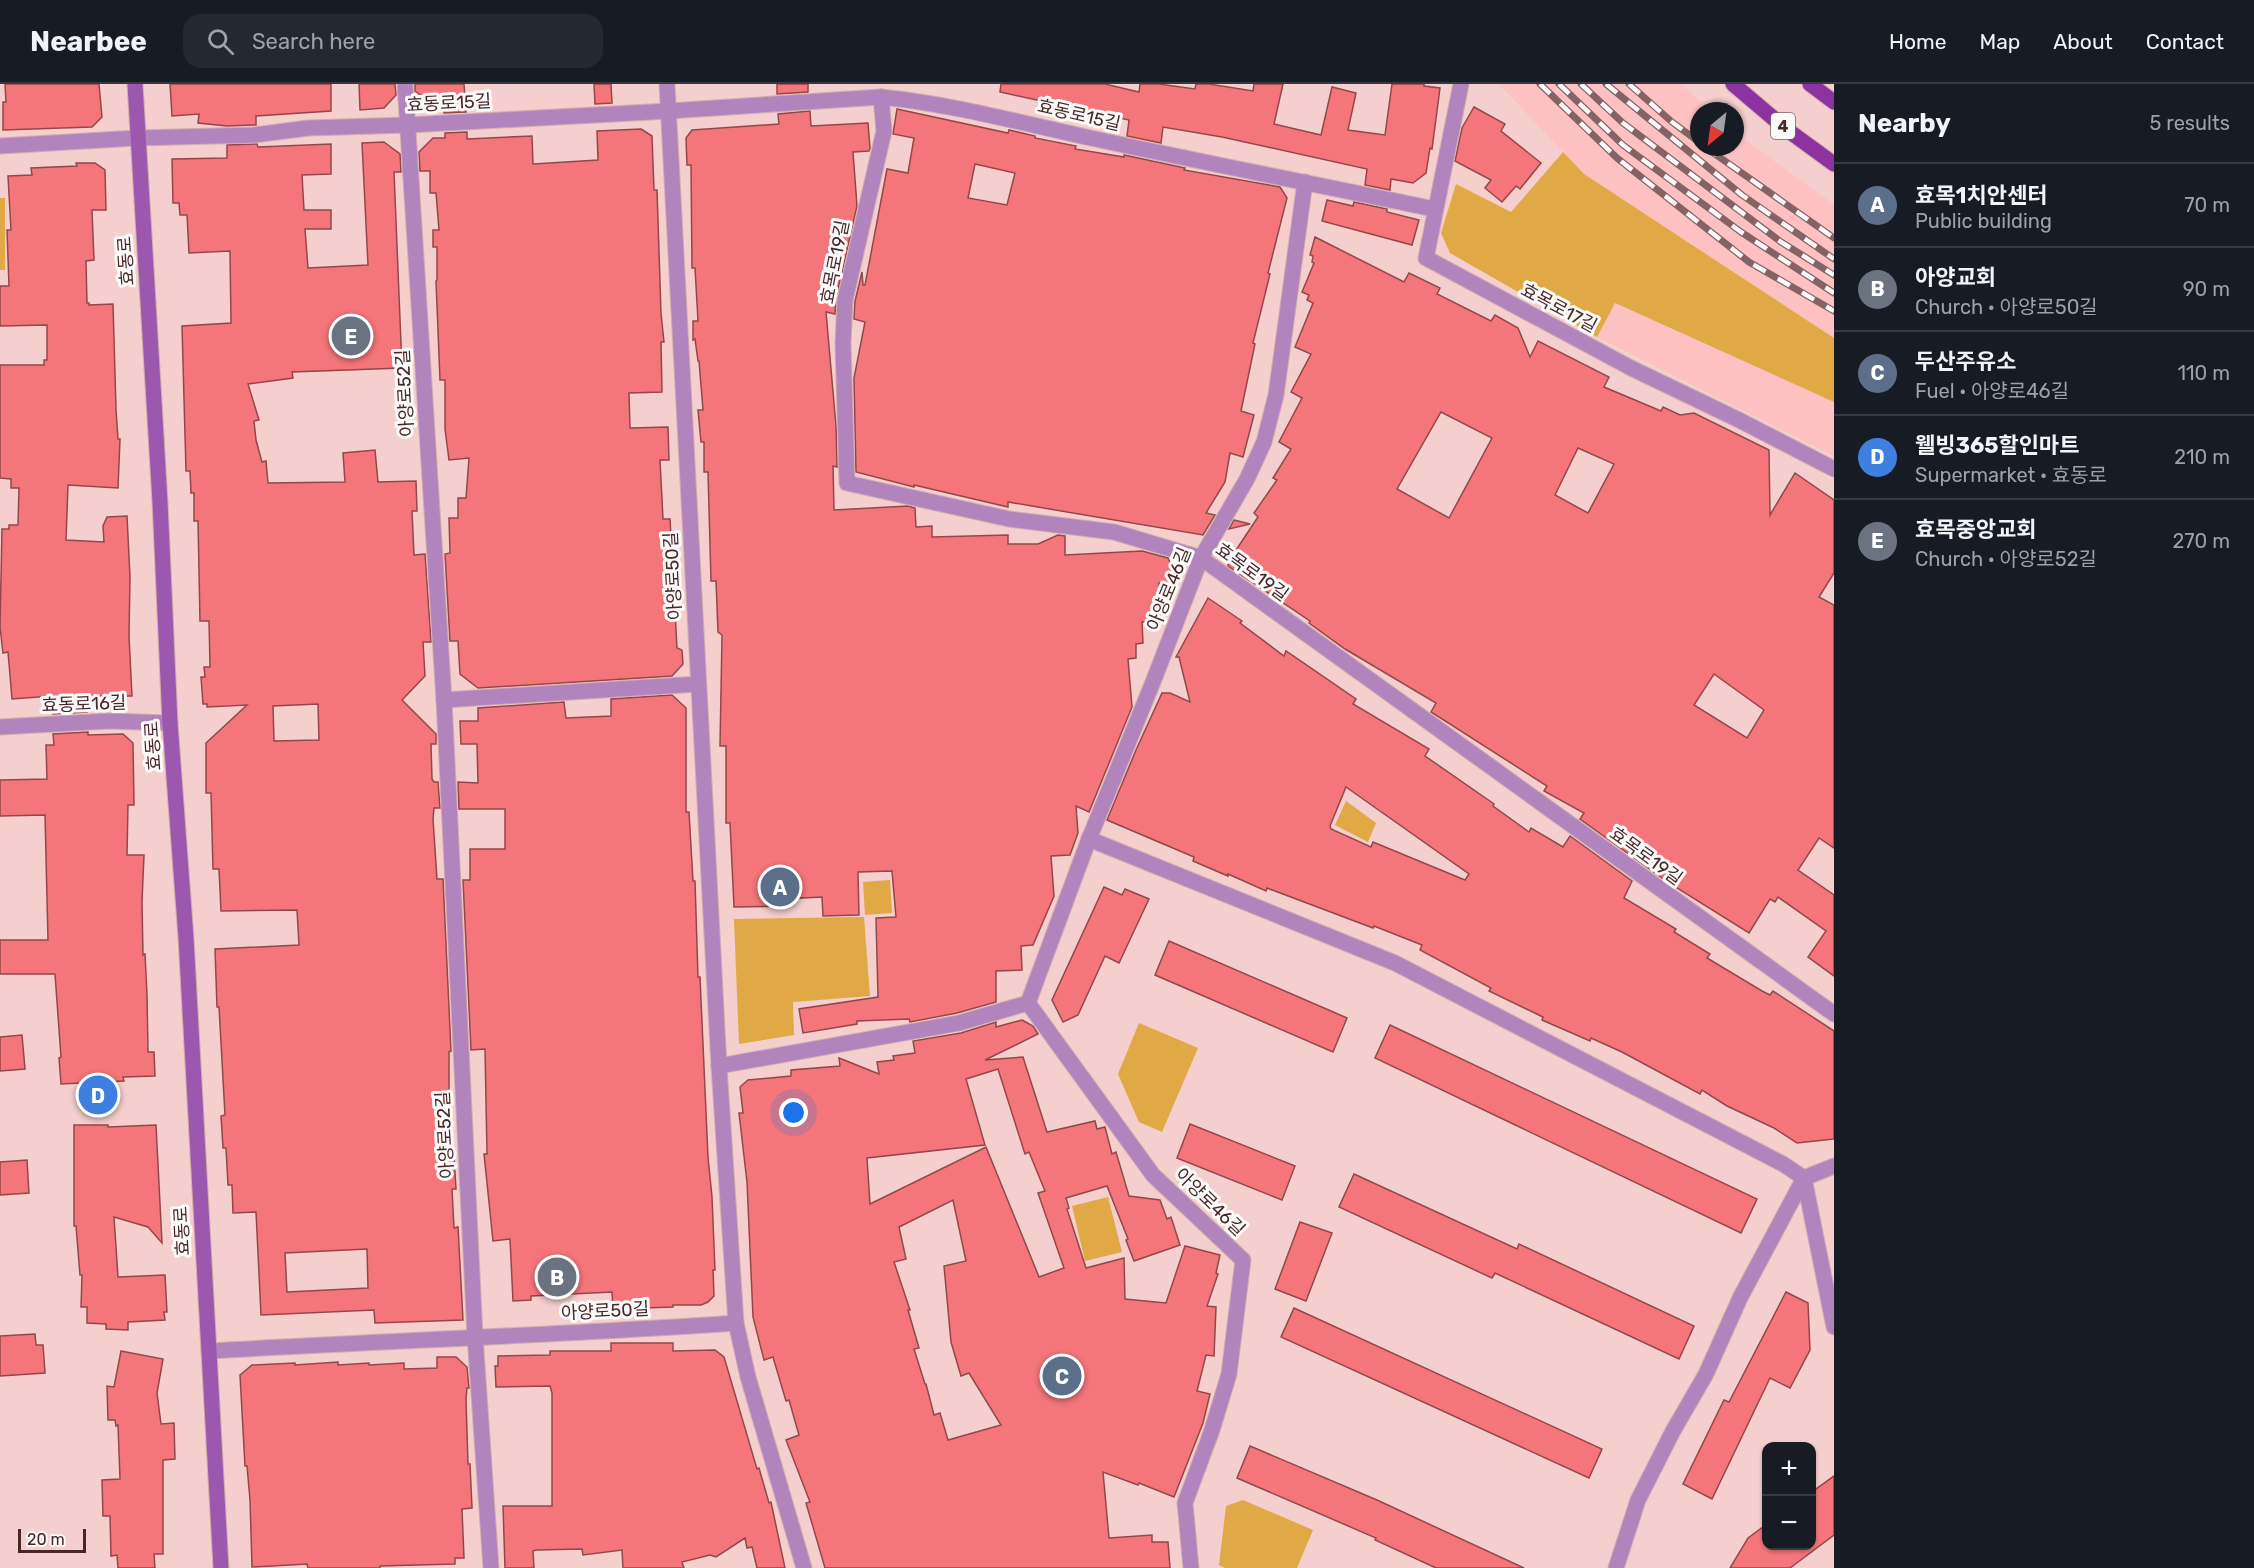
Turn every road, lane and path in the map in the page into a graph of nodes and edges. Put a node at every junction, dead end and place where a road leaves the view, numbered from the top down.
1 (135, 84) edge
2 (405, 84) edge
3 (667, 84) edge
4 (1461, 84) edge
5 (1734, 84) edge
6 (1810, 84) edge
7 (881, 97) junction
8 (1834, 102) edge
9 (669, 111) junction
10 (408, 125) junction
11 (137, 138) junction
12 (0, 146) edge
13 (1834, 164) edge
14 (1305, 182) junction
15 (1434, 209) junction
16 (1834, 469) edge
17 (1201, 558) junction
18 (698, 684) junction
19 (444, 699) junction
20 (170, 723) junction
21 (0, 727) edge
22 (1089, 839) junction
23 (1028, 1003) junction
24 (1834, 1014) edge
25 (719, 1066) junction
26 (1834, 1166) edge
27 (1804, 1178) junction
28 (736, 1323) junction
29 (1834, 1327) edge
30 (475, 1336) junction
31 (209, 1351) junction
32 (221, 1568) edge
33 (491, 1568) edge
34 (804, 1568) edge
35 (1191, 1568) edge
36 (1616, 1568) edge

1 - 11 main road, 효동로
2 - 10 street, 아양로52길
3 - 9 street, 아양로50길
4 - 15 street, 효목로17길
5 - 13 main road, 4
6 - 8 main road
7 - 9 street, 효동로15길
7 - 14 street, 효동로15길
7 - 17 street, 효목로19길
9 - 10 street, 효동로15길
9 - 18 street, 아양로50길
10 - 11 street, 효동로15길
10 - 19 street, 아양로52길
11 - 12 street
11 - 20 main road, 효동로
14 - 15 street, 효동로15길
14 - 17 street, 아양로46길
15 - 16 street, 효목로17길
17 - 22 street, 아양로46길
17 - 24 street, 효목로19길
18 - 19 street
18 - 25 street, 아양로50길
19 - 30 street, 아양로52길
20 - 21 street, 효동로16길
20 - 31 main road, 효동로
22 - 23 street, 아양로46길
22 - 27 street
23 - 25 street
23 - 35 street, 아양로46길
25 - 28 street, 아양로50길
26 - 27 street
27 - 29 street
27 - 36 street
28 - 30 street, 아양로50길
28 - 34 street, 아양로50길
30 - 31 street
30 - 33 street, 아양로52길
31 - 32 main road, 효동로

